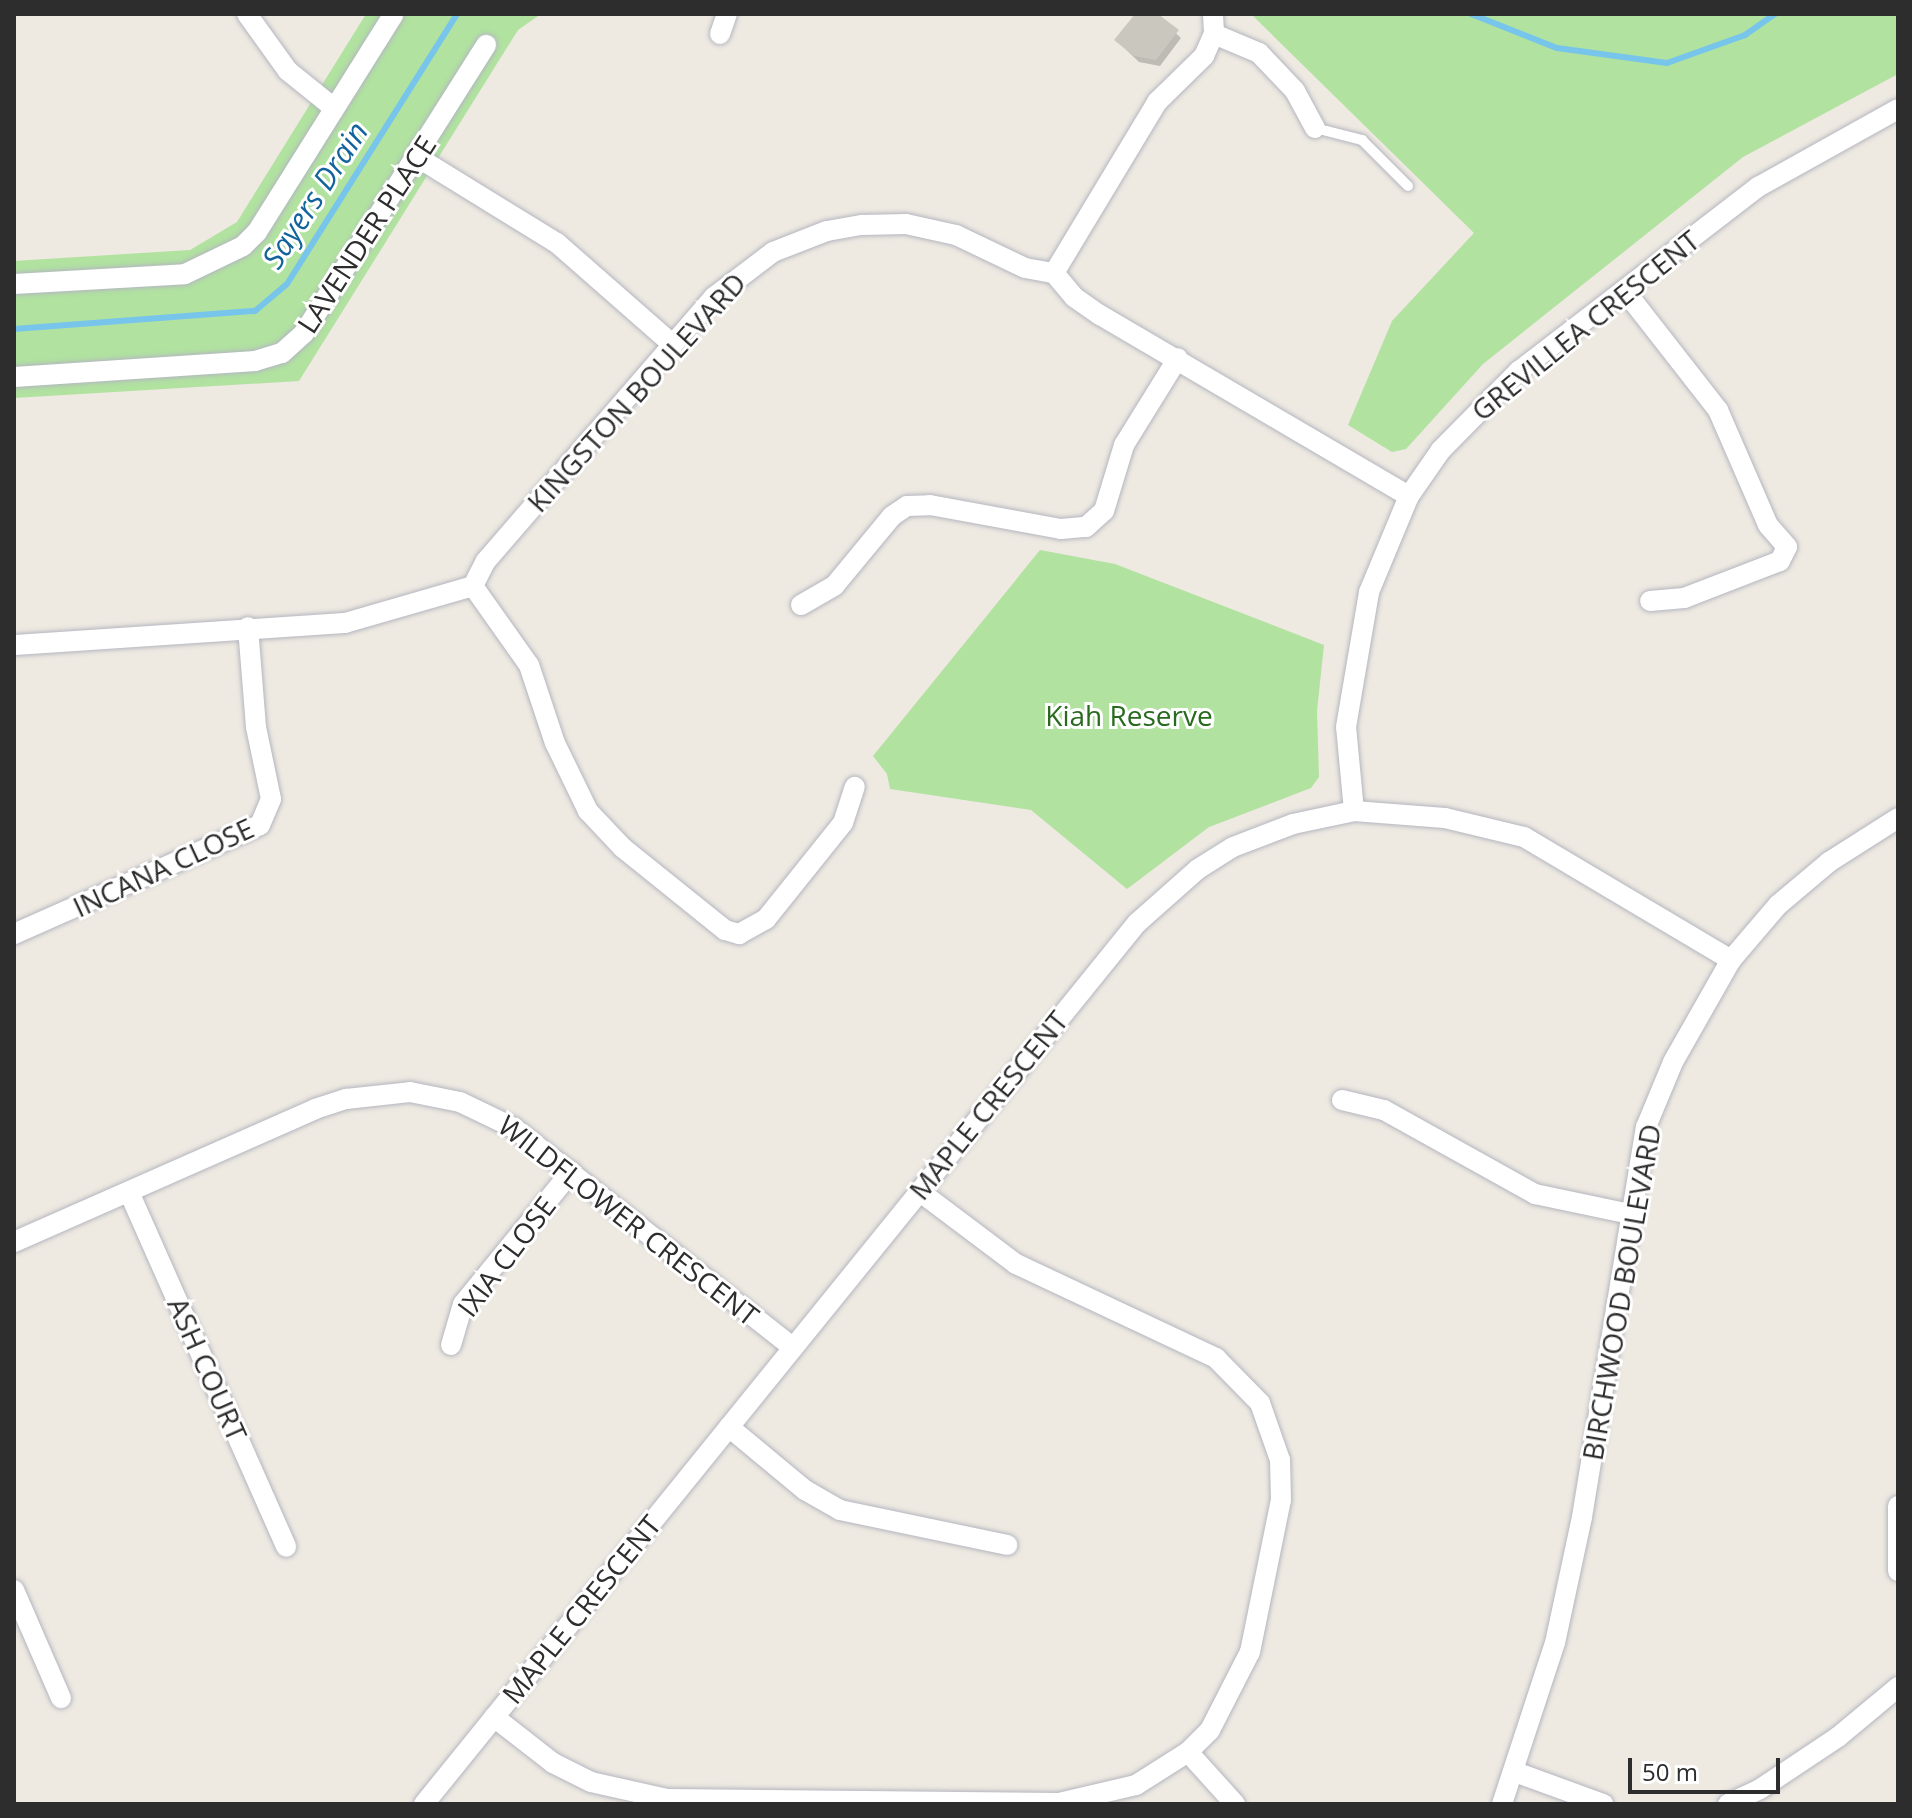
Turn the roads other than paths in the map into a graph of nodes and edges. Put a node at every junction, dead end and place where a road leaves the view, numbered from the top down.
1 (247, 14) edge
2 (394, 14) edge
3 (1214, 24) edge
4 (486, 45) dead end
5 (334, 108) junction
6 (1898, 109) edge
7 (1315, 128) joint
8 (417, 157) junction
9 (1408, 186) dead end
10 (1054, 273) junction
11 (14, 284) edge
12 (1625, 291) junction
13 (672, 344) junction
14 (1178, 358) junction
15 (14, 377) edge
16 (1409, 496) junction
17 (473, 586) junction
18 (1650, 601) dead end
19 (801, 605) dead end
20 (248, 627) junction
21 (14, 645) edge
22 (855, 787) dead end
23 (1354, 811) junction
24 (1898, 818) edge
25 (14, 934) edge
26 (1731, 960) junction
27 (1342, 1100) dead end
28 (571, 1172) junction
29 (919, 1191) junction
30 (129, 1192) junction
31 (1630, 1214) junction
32 (14, 1242) edge
33 (451, 1345) dead end
34 (791, 1346) junction
35 (729, 1427) junction
36 (1898, 1506) edge
37 (1007, 1545) dead end
38 (286, 1547) dead end
39 (1898, 1571) edge
40 (14, 1590) edge
41 (1898, 1687) edge
42 (61, 1698) dead end
43 (494, 1717) junction
44 (1188, 1752) junction
45 (1515, 1772) junction
46 (1764, 1797) edge
47 (424, 1804) edge
48 (1235, 1804) edge
49 (1502, 1804) edge
50 (1603, 1804) edge
51 (1728, 1804) edge

1 - 5 street
2 - 5 street
3 - 7 street
3 - 10 street
4 - 8 street, LAVENDER PLACE
5 - 11 street
6 - 12 street, GREVILLEA CRESCENT
7 - 9 lane
8 - 13 street
8 - 15 street, LAVENDER PLACE
10 - 13 street, KINGSTON BOULEVARD
10 - 14 street
12 - 16 street, GREVILLEA CRESCENT
12 - 18 street
13 - 17 street, KINGSTON BOULEVARD
14 - 16 street
14 - 19 street
16 - 23 street, GREVILLEA CRESCENT
17 - 20 street
17 - 22 street
20 - 21 street
20 - 25 street, INCANA CLOSE
23 - 26 street, MAPLE CRESCENT
23 - 29 street, MAPLE CRESCENT
24 - 26 street, BIRCHWOOD BOULEVARD
26 - 31 street, BIRCHWOOD BOULEVARD
27 - 31 street
28 - 30 street, WILDFLOWER CRESCENT
28 - 33 street, IXIA CLOSE
28 - 34 street, WILDFLOWER CRESCENT
29 - 34 street, MAPLE CRESCENT
29 - 44 street
30 - 32 street, WILDFLOWER CRESCENT
30 - 38 street, ASH COURT
31 - 45 street, BIRCHWOOD BOULEVARD
34 - 35 street, MAPLE CRESCENT
35 - 37 street
35 - 43 street, MAPLE CRESCENT
36 - 39 street
40 - 42 street
41 - 46 street
43 - 44 street
43 - 47 street, MAPLE CRESCENT
44 - 48 street
45 - 49 street, BIRCHWOOD BOULEVARD
45 - 50 street
46 - 51 street

